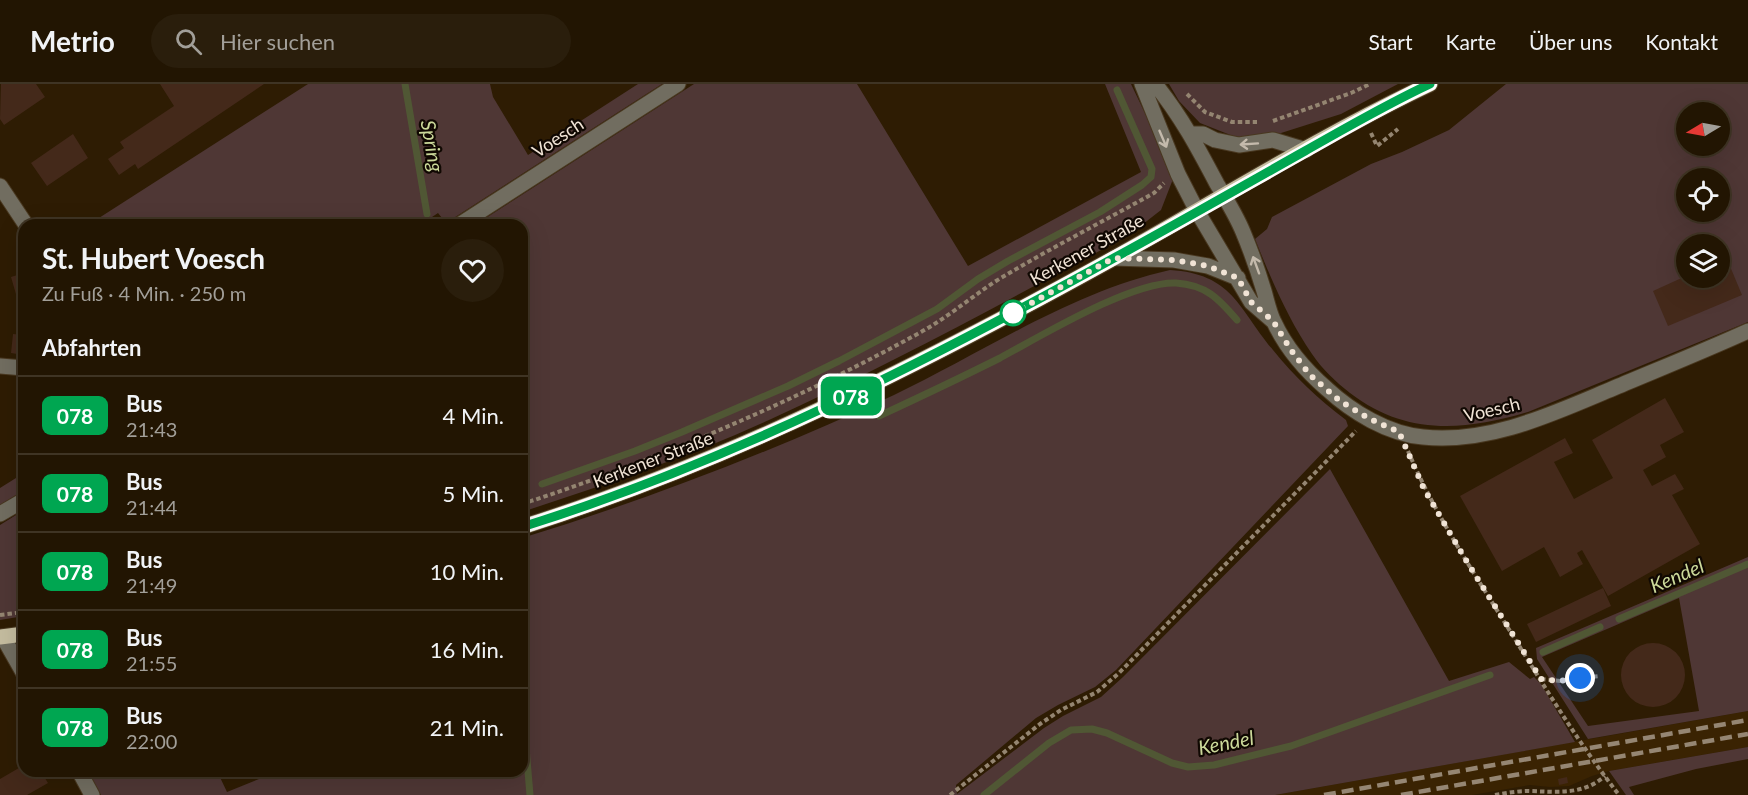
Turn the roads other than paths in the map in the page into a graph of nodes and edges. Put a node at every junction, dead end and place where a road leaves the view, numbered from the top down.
1 (678, 84) edge
2 (1142, 84) edge
3 (1155, 84) edge
4 (1430, 84) edge
5 (1190, 134) junction
6 (1306, 150) junction
7 (0, 186) edge
8 (1224, 196) junction
9 (1197, 211) junction
10 (22, 219) edge
11 (468, 219) edge
12 (1114, 258) junction
13 (1238, 278) junction
14 (1273, 321) junction
15 (1748, 331) edge
16 (0, 366) edge
17 (18, 368) edge
18 (18, 504) edge
19 (0, 514) edge
20 (528, 525) edge
21 (18, 635) edge
22 (2, 637) edge
23 (18, 664) edge
24 (82, 777) edge
25 (92, 795) edge

1 - 11 street, Voesch
2 -> 9 street, Voesch
3 - 5 street, Voesch
4 - 6 main road, Kerkener Straße
6 -> 5 street
5 - 8 street, Voesch
6 - 8 main road, Kerkener Straße
7 - 10 street
8 - 9 main road, Kerkener Straße
14 -> 8 street, Voesch
9 - 12 main road, Kerkener Straße
9 - 13 street, Voesch
12 - 13 street
12 - 20 main road, Kerkener Straße
13 - 14 street, Voesch
14 - 15 street, Voesch
16 - 17 street
18 - 19 street
21 - 22 main road
22 - 23 street
24 - 25 street

